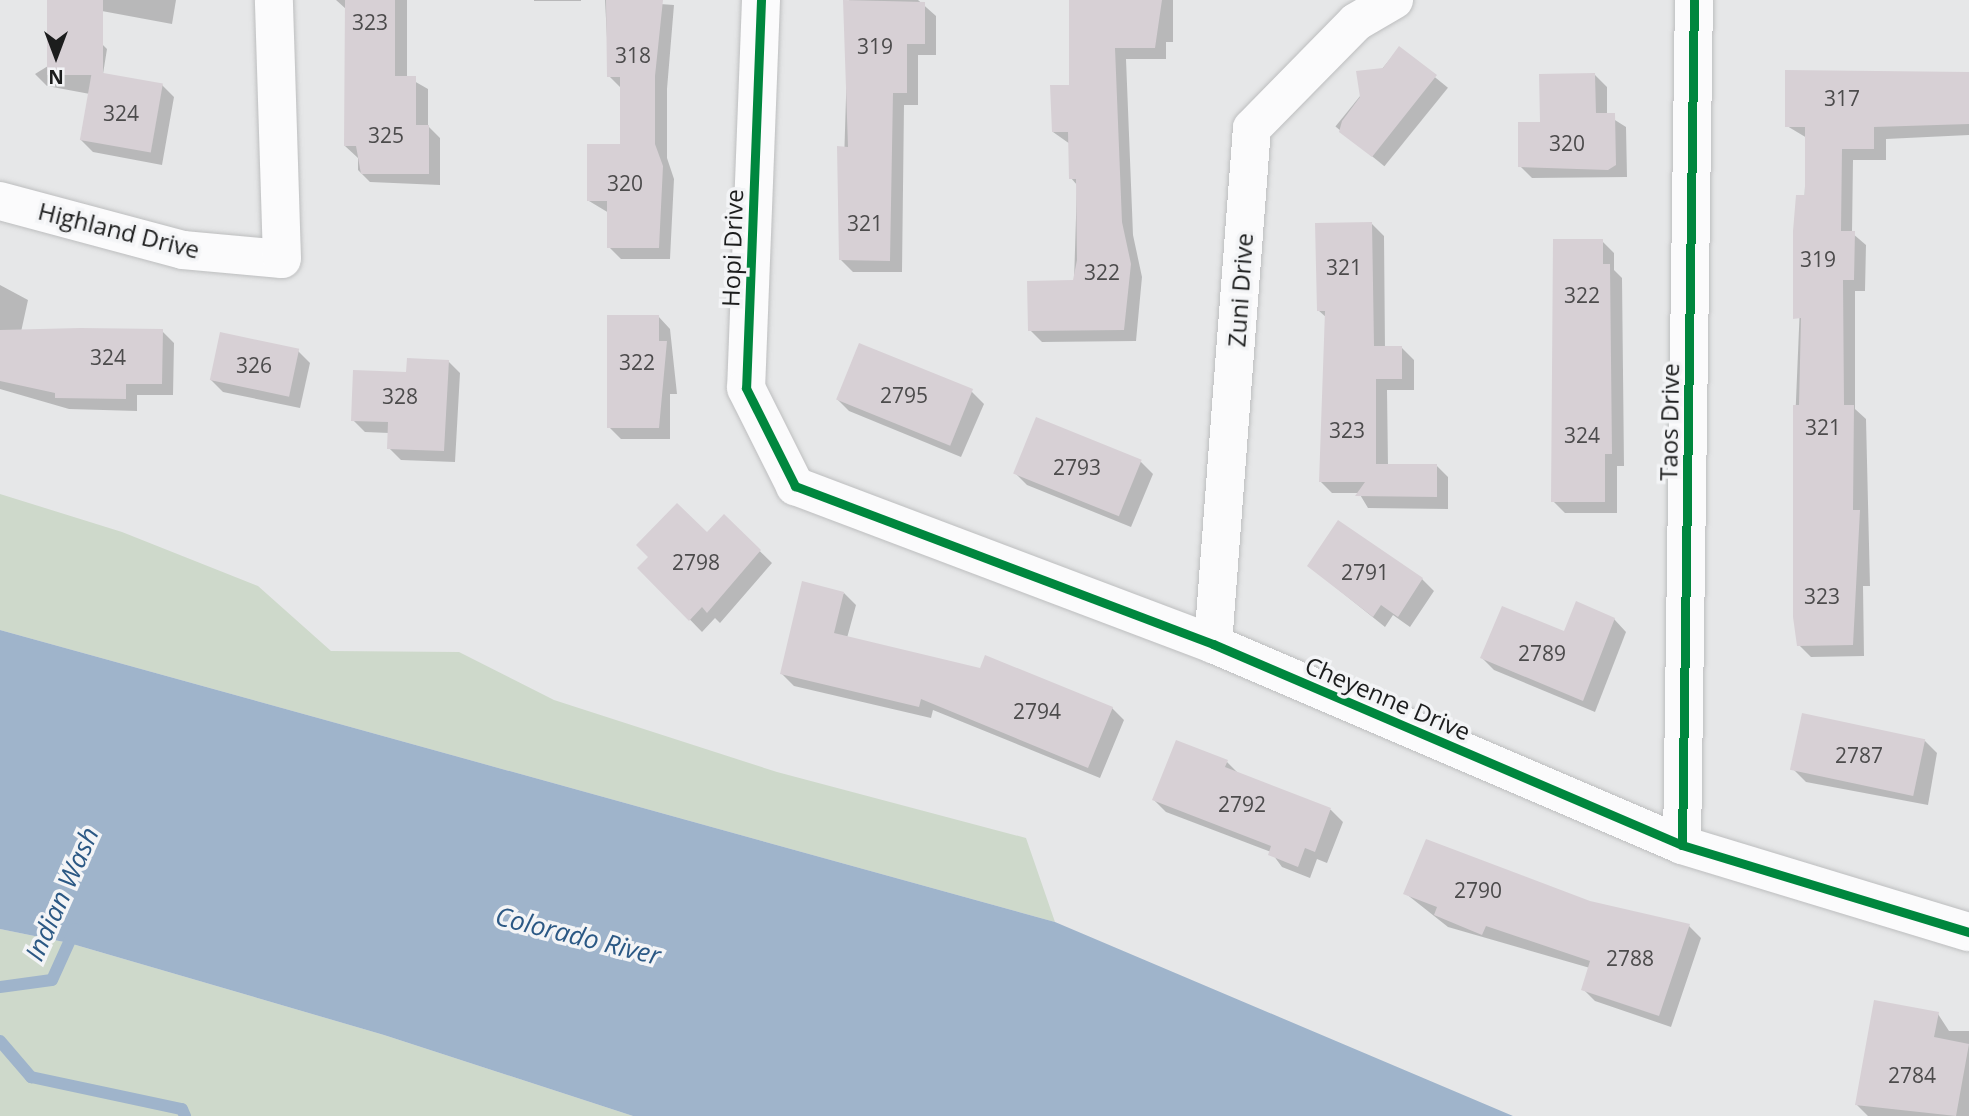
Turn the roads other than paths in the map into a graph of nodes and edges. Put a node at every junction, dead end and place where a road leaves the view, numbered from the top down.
1 (274, 0) edge
2 (761, 0) edge
3 (1394, 0) edge
4 (1694, 0) edge
5 (0, 201) edge
6 (795, 485) joint
7 (1213, 644) junction
8 (1682, 845) junction
9 (1969, 932) edge

1 - 5 street, Highland Drive
2 - 6 street, Hopi Drive
3 - 7 street, Zuni Drive
4 - 8 street, Taos Drive
6 - 7 street, Cheyenne Drive
7 - 8 street, Cheyenne Drive
8 - 9 street, Cheyenne Drive

